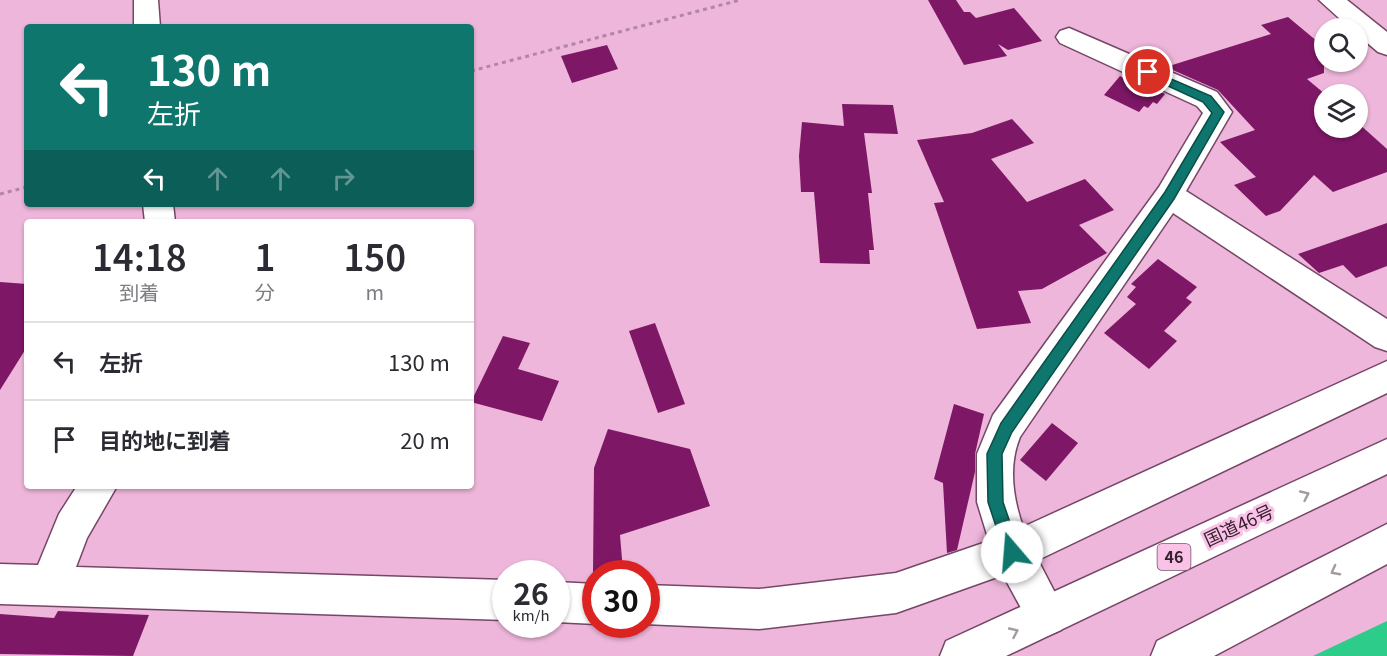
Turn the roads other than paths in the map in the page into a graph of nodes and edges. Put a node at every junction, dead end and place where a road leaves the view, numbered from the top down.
1 (146, 0) edge
2 (1331, 0) edge
3 (147, 24) edge
4 (1069, 37) dead end
5 (1387, 46) edge
6 (1169, 195) junction
7 (1387, 337) edge
8 (1387, 376) edge
9 (1387, 456) edge
10 (96, 489) edge
11 (1387, 543) edge
12 (1012, 552) junction
13 (0, 584) edge
14 (50, 585) junction
15 (492, 600) edge
16 (660, 605) edge
17 (1047, 616) junction
18 (961, 656) edge
19 (1172, 656) edge

1 - 3 main road
2 - 5 main road
4 - 6 main road
6 - 7 main road
6 - 12 main road
8 - 12 main road
17 -> 9 main road, 国道46号 / 46
10 - 14 main road
11 -> 19 main road
12 - 16 main road
12 - 17 main road
13 - 14 main road
14 - 15 main road
18 -> 17 main road, 国道46号 / 46

